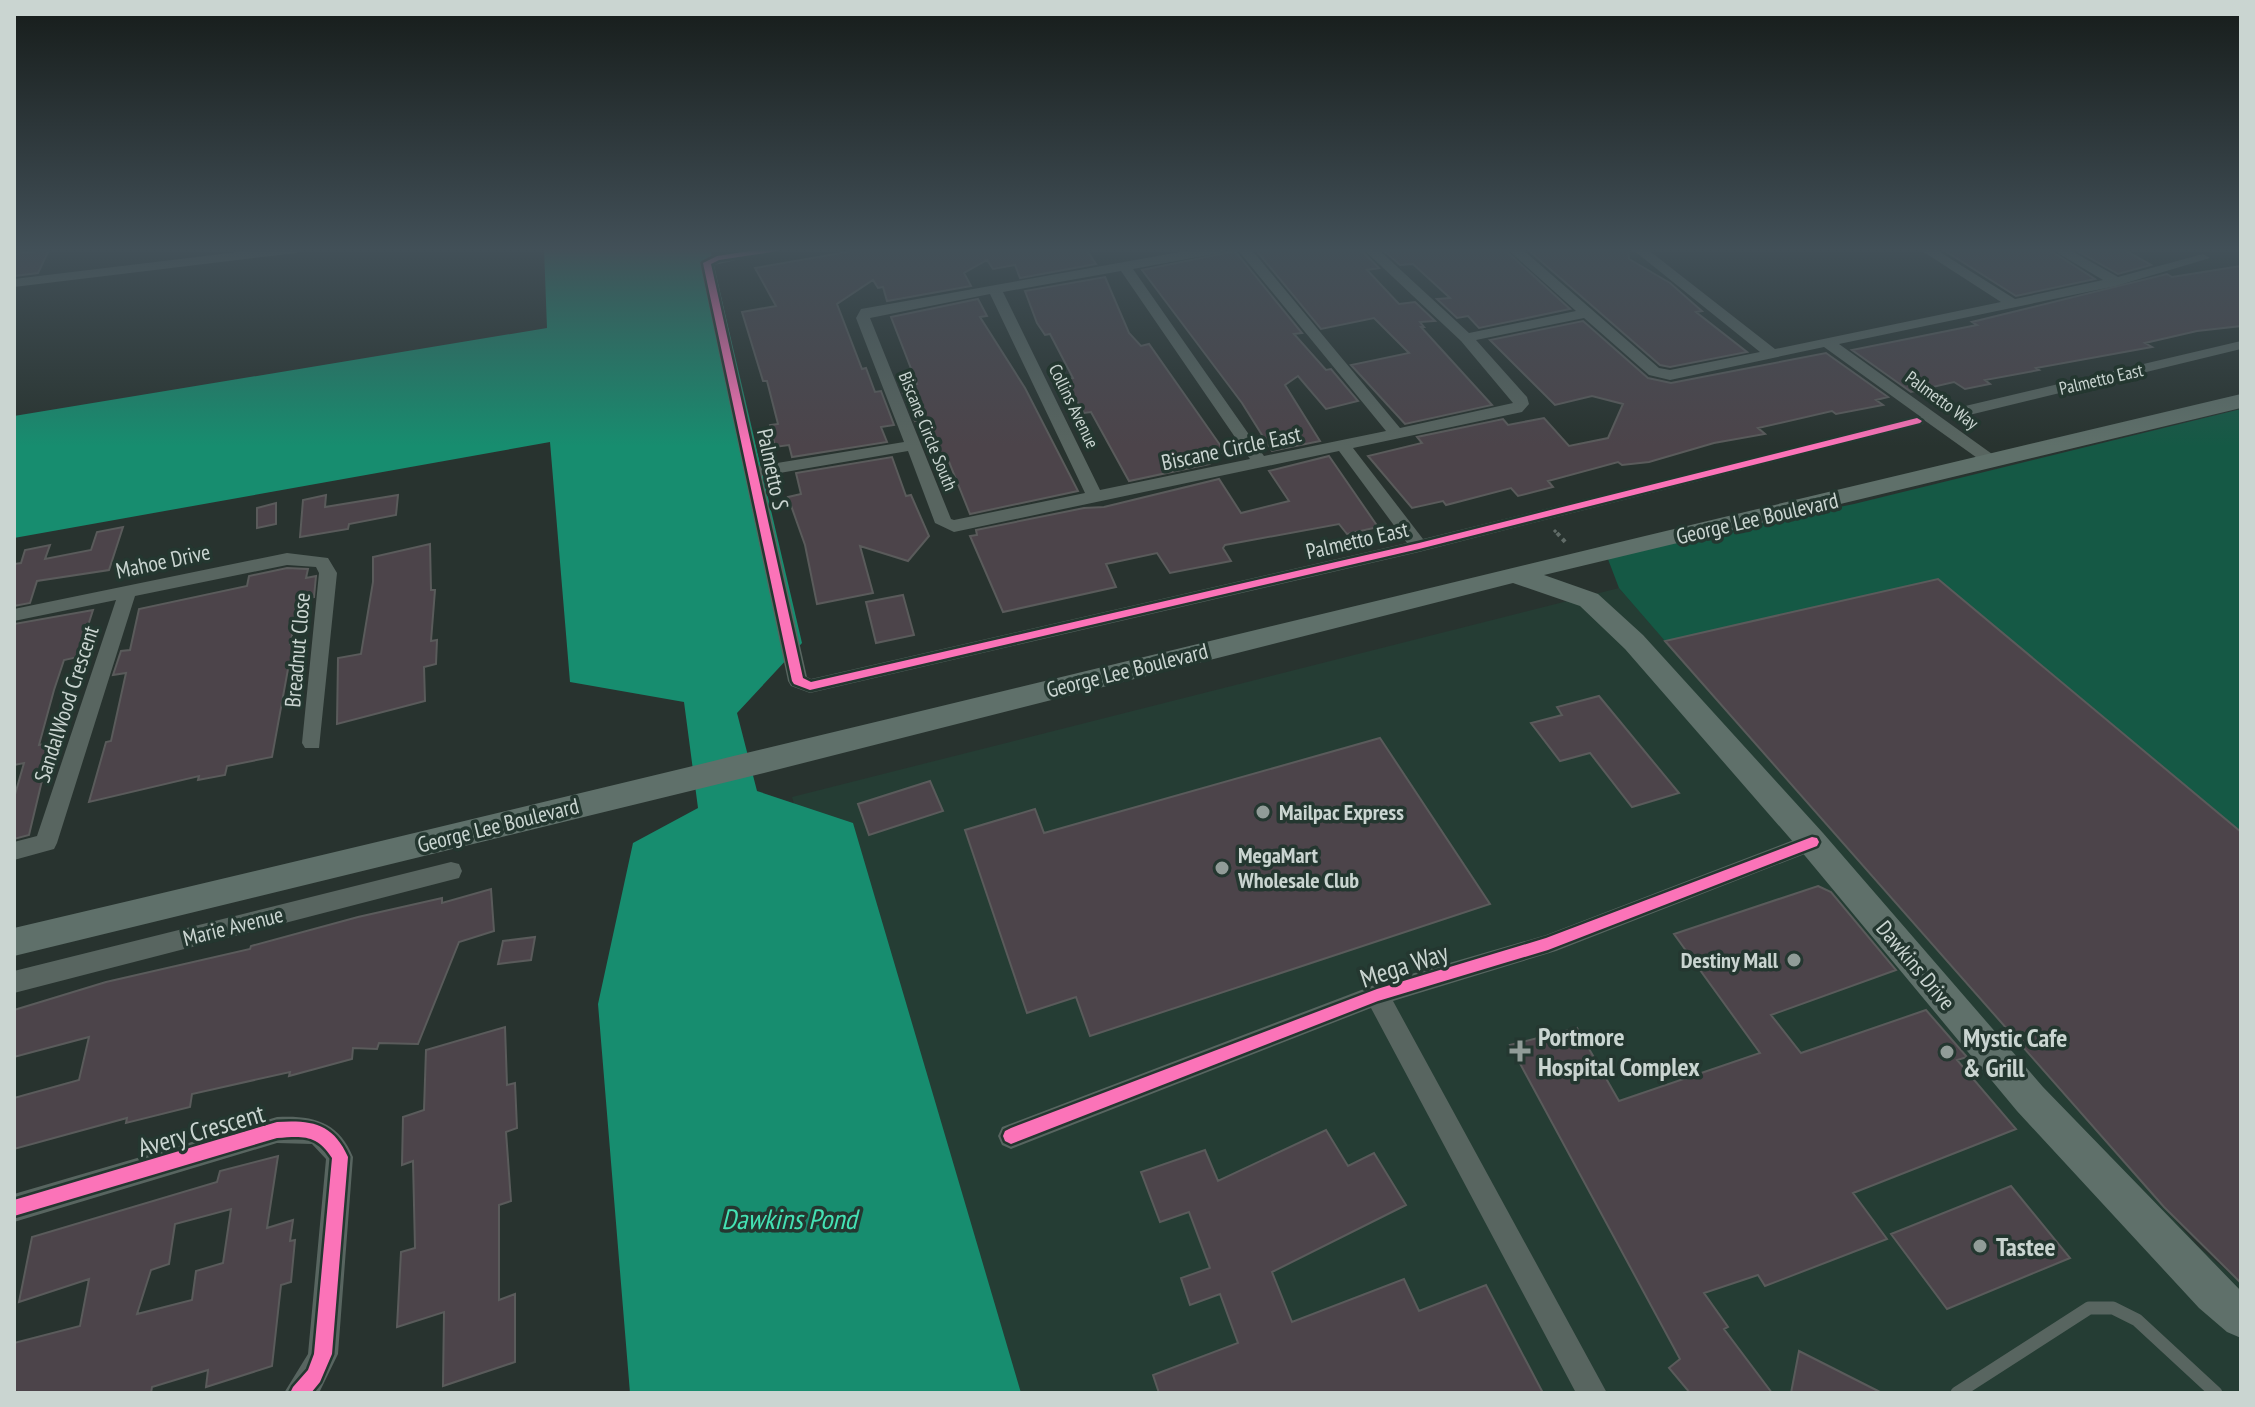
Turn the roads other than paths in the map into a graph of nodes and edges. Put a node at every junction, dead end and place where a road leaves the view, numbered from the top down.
1 (718, 315) edge
2 (865, 315) edge
3 (1007, 315) edge
4 (1158, 315) edge
5 (1298, 315) edge
6 (1441, 315) edge
7 (1578, 315) edge
8 (1588, 315) edge
9 (1722, 315) edge
10 (1963, 315) edge
11 (1466, 338) junction
12 (1828, 343) junction
13 (2241, 345) edge
14 (1772, 354) junction
15 (2241, 401) edge
16 (1961, 412) dead end
17 (1917, 421) dead end
18 (1397, 435) junction
19 (911, 446) junction
20 (1344, 447) junction
21 (1993, 462) junction
22 (1261, 464) junction
23 (753, 472) junction
24 (1096, 499) junction
25 (948, 525) joint
26 (1419, 546) junction
27 (1593, 557) junction
28 (322, 562) joint
29 (1514, 574) junction
30 (127, 594) junction
31 (1598, 607) junction
32 (14, 615) edge
33 (803, 684) joint
34 (312, 743) dead end
35 (1812, 842) junction
36 (14, 851) edge
37 (451, 871) dead end
38 (14, 942) edge
39 (14, 982) edge
40 (1377, 995) junction
41 (1011, 1136) dead end
42 (14, 1208) edge
43 (2241, 1318) edge
44 (299, 1393) edge
45 (1592, 1393) edge
46 (1957, 1393) edge
47 (2216, 1393) edge

1 - 23 street, Palmetto S
2 - 19 street, Biscane Circle South
3 - 24 street, Collins Avenue
4 - 22 street
5 - 18 street
6 - 11 street
7 - 11 street
8 - 14 street
9 - 14 street
10 - 12 street
11 - 18 street, Biscane Circle East
12 - 14 street
12 - 21 street, Palmetto Way
13 - 16 street, Palmetto East
15 - 21 main road, George Lee Boulevard
17 - 26 street, Palmetto East
18 - 20 street, Biscane Circle East
19 - 23 street
19 - 25 street, Biscane Circle South
20 - 22 street, Biscane Circle East
20 - 26 street
21 - 27 main road, George Lee Boulevard
22 - 24 street, Biscane Circle East
23 - 33 street, Palmetto S
24 - 25 street, Biscane Circle East
26 - 33 street, Palmetto East
27 - 29 main road, George Lee Boulevard
27 - 31 main road
28 - 30 street, Mahoe Drive
28 - 34 street, Breadnut Close
29 - 31 main road, Dawkins Drive
29 - 38 main road, George Lee Boulevard
30 - 32 street, Mahoe Drive
30 - 36 street, SandalWood Crescent
31 - 35 main road, Dawkins Drive
35 - 40 street, Mega Way
35 - 43 main road, Dawkins Drive
37 - 39 street, Marie Avenue
40 - 41 street, Mega Way
40 - 45 street
42 - 44 street, Avery Crescent
46 - 47 lane

